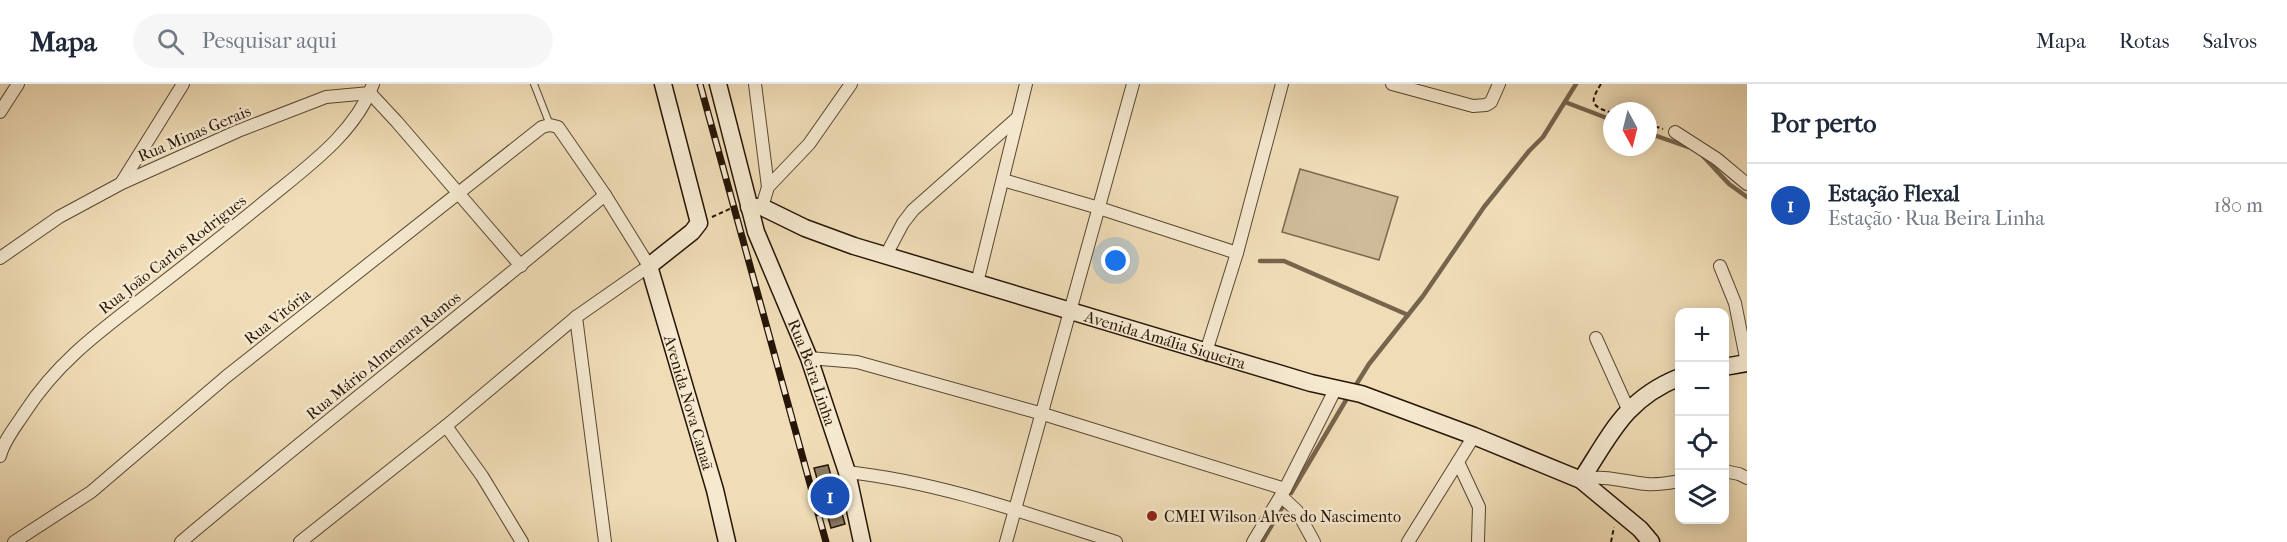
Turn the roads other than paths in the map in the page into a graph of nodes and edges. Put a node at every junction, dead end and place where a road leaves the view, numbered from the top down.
1 (18, 84) edge
2 (183, 84) edge
3 (534, 84) edge
4 (663, 84) edge
5 (718, 84) edge
6 (755, 84) edge
7 (851, 84) edge
8 (1026, 84) edge
9 (1133, 84) edge
10 (1282, 84) edge
11 (1392, 84) edge
12 (371, 89) edge
13 (1497, 90) edge
14 (0, 112) edge
15 (1016, 119) junction
16 (556, 127) junction
17 (1675, 132) road end
18 (1003, 180) junction
19 (122, 183) junction
20 (1747, 184) edge
21 (768, 187) junction
22 (458, 194) junction
23 (605, 195) junction
24 (755, 207) junction
25 (1099, 208) junction
26 (1237, 253) junction
27 (886, 255) junction
28 (0, 258) edge
29 (521, 266) junction
30 (649, 266) junction
31 (1720, 266) dead end
32 (977, 283) junction
33 (1071, 311) junction
34 (576, 317) junction
35 (1596, 339) dead end
36 (1206, 352) junction
37 (809, 358) junction
38 (1747, 363) edge
39 (1729, 366) edge
40 (1675, 379) edge
41 (1338, 389) junction
42 (1628, 409) junction
43 (1043, 414) junction
44 (446, 426) junction
45 (1474, 436) junction
46 (0, 456) edge
47 (1458, 462) junction
48 (847, 472) junction
49 (1729, 472) edge
50 (1747, 478) edge
51 (1581, 480) junction
52 (1675, 482) edge
53 (1283, 493) junction
54 (1017, 510) junction
55 (14, 542) edge
56 (182, 542) edge
57 (300, 542) edge
58 (522, 542) edge
59 (605, 542) edge
60 (727, 542) edge
61 (862, 542) edge
62 (1006, 542) edge
63 (1116, 542) edge
64 (1253, 542) edge
65 (1314, 542) edge
66 (1408, 542) edge
67 (1478, 542) edge
68 (1651, 542) edge

1 - 14 street
2 - 19 street
3 - 16 lane
4 - 30 street
5 - 24 street, Rua Beira Linha
6 - 21 street
7 - 21 street
8 - 15 street
9 - 25 street
10 - 26 street
11 - 13 street
12 - 19 street, Rua Minas Gerais
12 - 22 street
12 - 46 street, Rua João Carlos Rodrigues
15 - 18 street
15 - 27 street
16 - 22 street, Rua Vitória
16 - 23 street
17 - 20 street
18 - 25 street
18 - 32 street
19 - 28 street, Rua Minas Gerais
21 - 24 street
22 - 29 street
22 - 55 street, Rua Vitória
23 - 29 street, Rua Mário Almenara Ramos
23 - 30 street
24 - 27 street, Avenida Amália Siqueira
24 - 37 street, Rua Beira Linha
25 - 26 street
25 - 33 street
26 - 36 street
27 - 32 street, Avenida Amália Siqueira
29 - 56 street, Rua Mário Almenara Ramos
30 - 34 street
30 - 60 street, Avenida Nova Canaã
31 - 38 street
32 - 33 street, Avenida Amália Siqueira
33 - 36 street, Avenida Amália Siqueira
33 - 43 street
34 - 44 street
34 - 59 street
35 - 42 street
36 - 41 street, Avenida Amália Siqueira
37 - 43 street
37 - 48 street, Rua Beira Linha
38 - 39 street
40 - 42 street
41 - 45 street, Avenida Amália Siqueira
41 - 53 street
42 - 51 street
43 - 53 street
43 - 54 street
44 - 57 street
44 - 58 street
45 - 47 street
45 - 51 street, Avenida Amália Siqueira
47 - 66 street
47 - 67 street
48 - 54 street
48 - 61 street, Rua Beira Linha
49 - 50 street
51 - 52 street
51 - 68 street, Avenida Amália Siqueira
53 - 64 street
53 - 65 street
54 - 62 street
54 - 63 street

